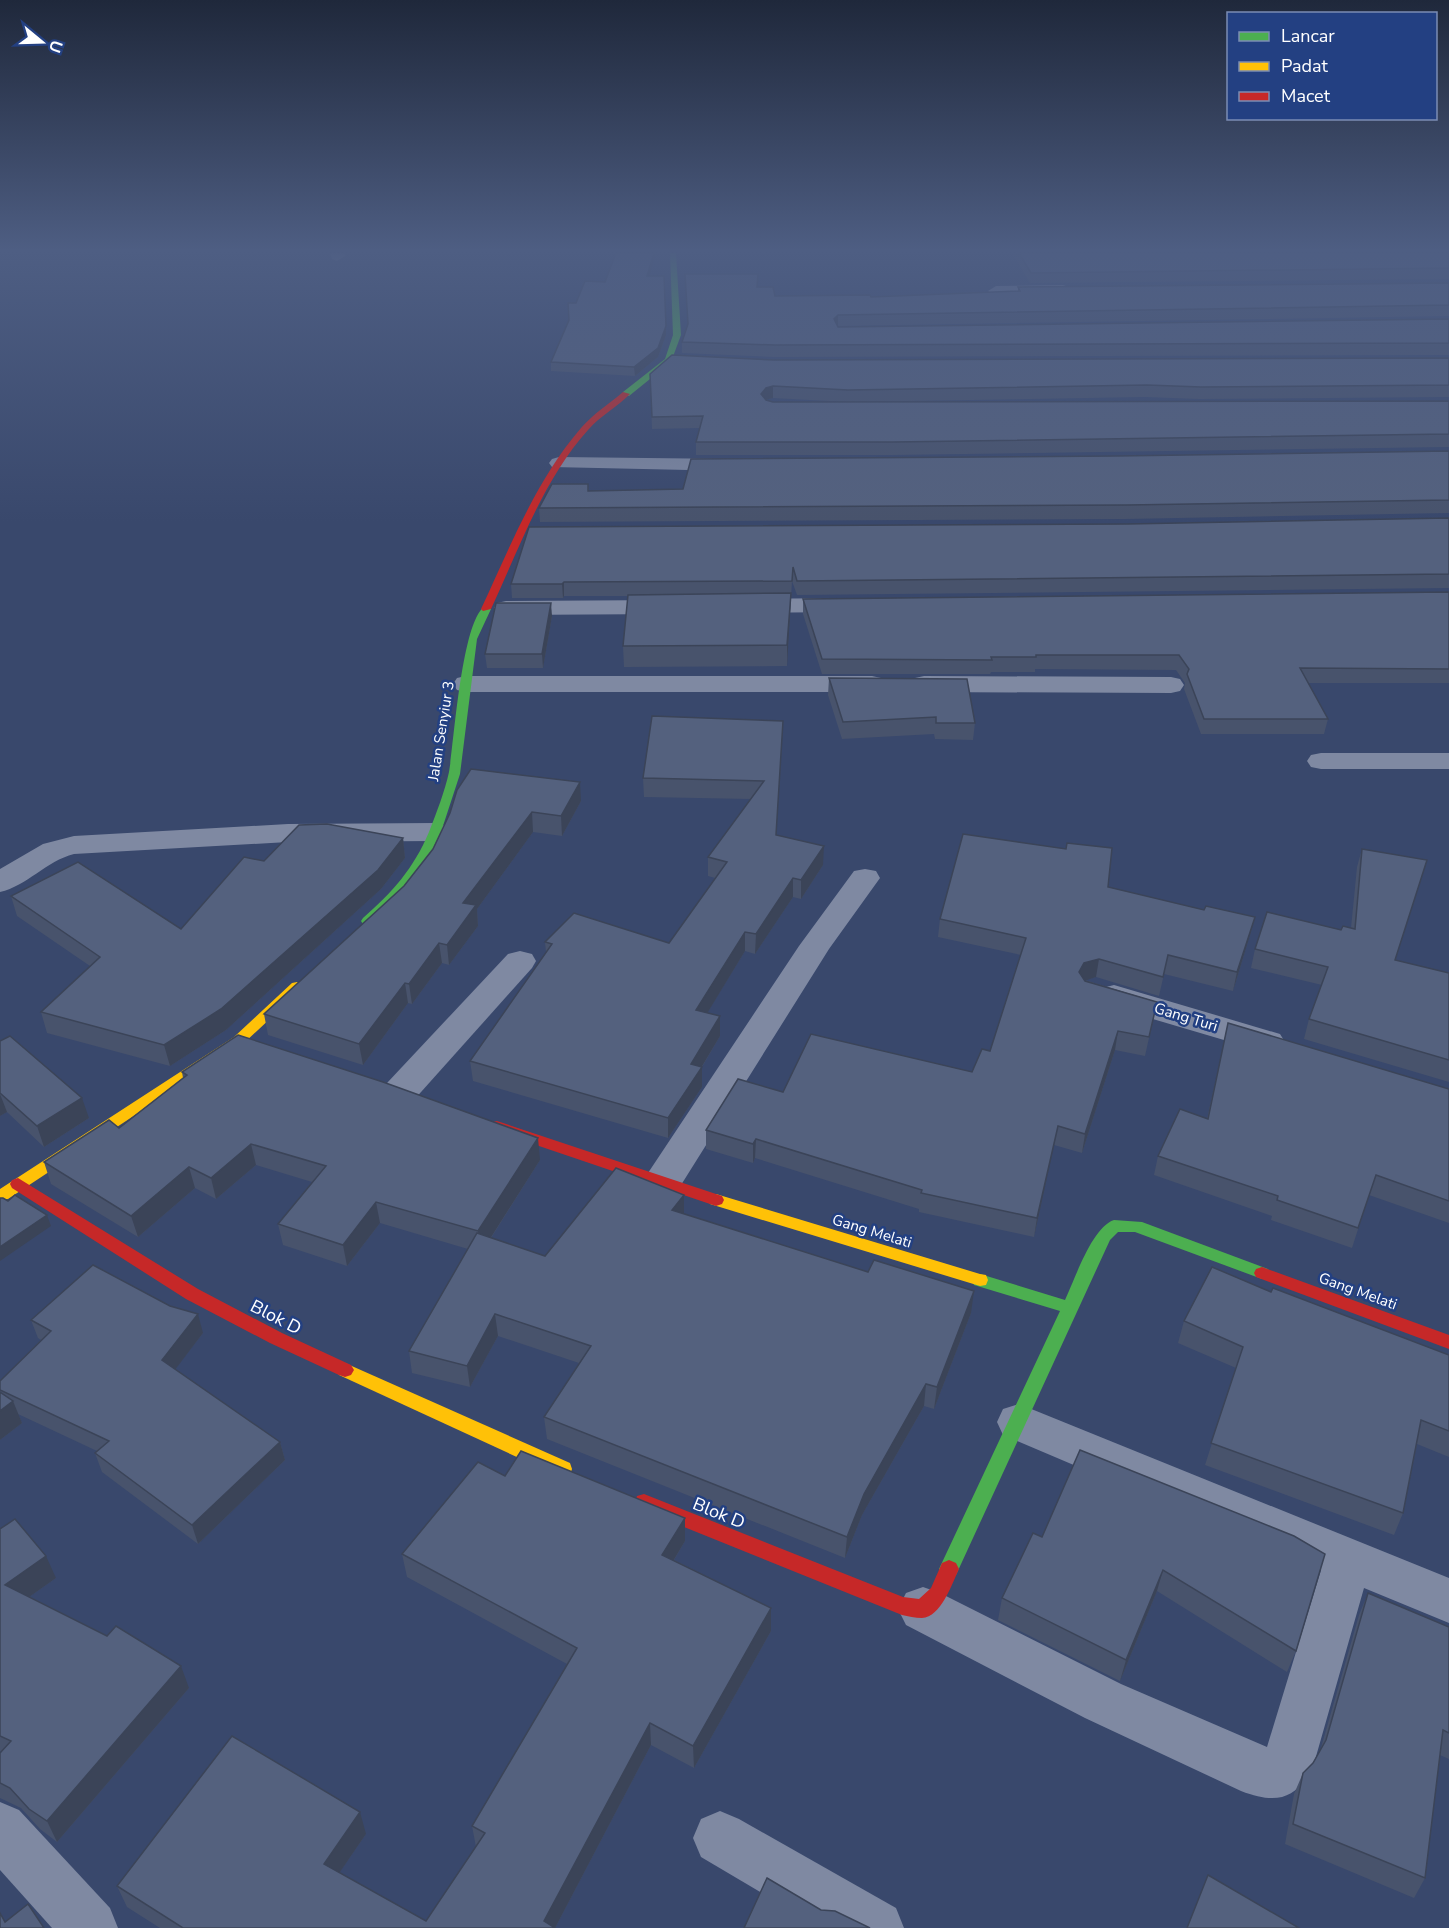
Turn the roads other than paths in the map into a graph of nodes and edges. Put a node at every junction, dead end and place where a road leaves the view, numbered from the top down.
1 (674, 343) edge
2 (668, 360) junction
3 (692, 360) edge
4 (559, 463) junction
5 (758, 465) edge
6 (521, 531) junction
7 (544, 531) edge
8 (868, 605) edge
9 (689, 606) edge
10 (724, 606) edge
11 (486, 608) junction
12 (466, 684) junction
13 (1171, 685) dead end
14 (1321, 760) dead end
15 (1449, 761) edge
16 (435, 832) junction
17 (865, 878) dead end
18 (0, 883) edge
19 (360, 929) edge
20 (520, 961) dead end
21 (308, 976) edge
22 (1095, 990) edge
23 (1300, 1052) edge
24 (401, 1092) edge
25 (488, 1123) edge
26 (662, 1183) junction
27 (18, 1184) junction
28 (0, 1196) edge
29 (1070, 1308) junction
30 (1449, 1342) edge
31 (1019, 1422) junction
32 (571, 1472) edge
33 (636, 1498) edge
34 (1349, 1558) junction
35 (1449, 1601) edge
36 (923, 1609) junction
37 (0, 1829) edge
38 (720, 1838) dead end
39 (90, 1928) edge
40 (876, 1928) edge

1 - 2 street
2 - 3 street
2 - 4 street, Jalan Senyiur 3
4 - 5 street
4 - 6 street, Jalan Senyiur 3
6 - 7 street
6 - 11 street, Jalan Senyiur 3
8 - 10 street
9 - 11 street
11 - 12 street, Jalan Senyiur 3
12 - 13 street
12 - 16 street, Jalan Senyiur 3
14 - 15 street
16 - 18 street
16 - 19 street, Jalan Senyiur 3
17 - 26 street
20 - 24 street
21 - 27 street
22 - 23 street, Gang Turi
25 - 26 street, Gang Melati
26 - 29 street, Gang Melati
27 - 28 street
27 - 32 street, Blok D
29 - 30 street, Gang Melati
29 - 31 street
31 - 34 street
31 - 36 street
33 - 36 street, Blok D
34 - 35 street
34 - 36 street
37 - 39 street
38 - 40 street

